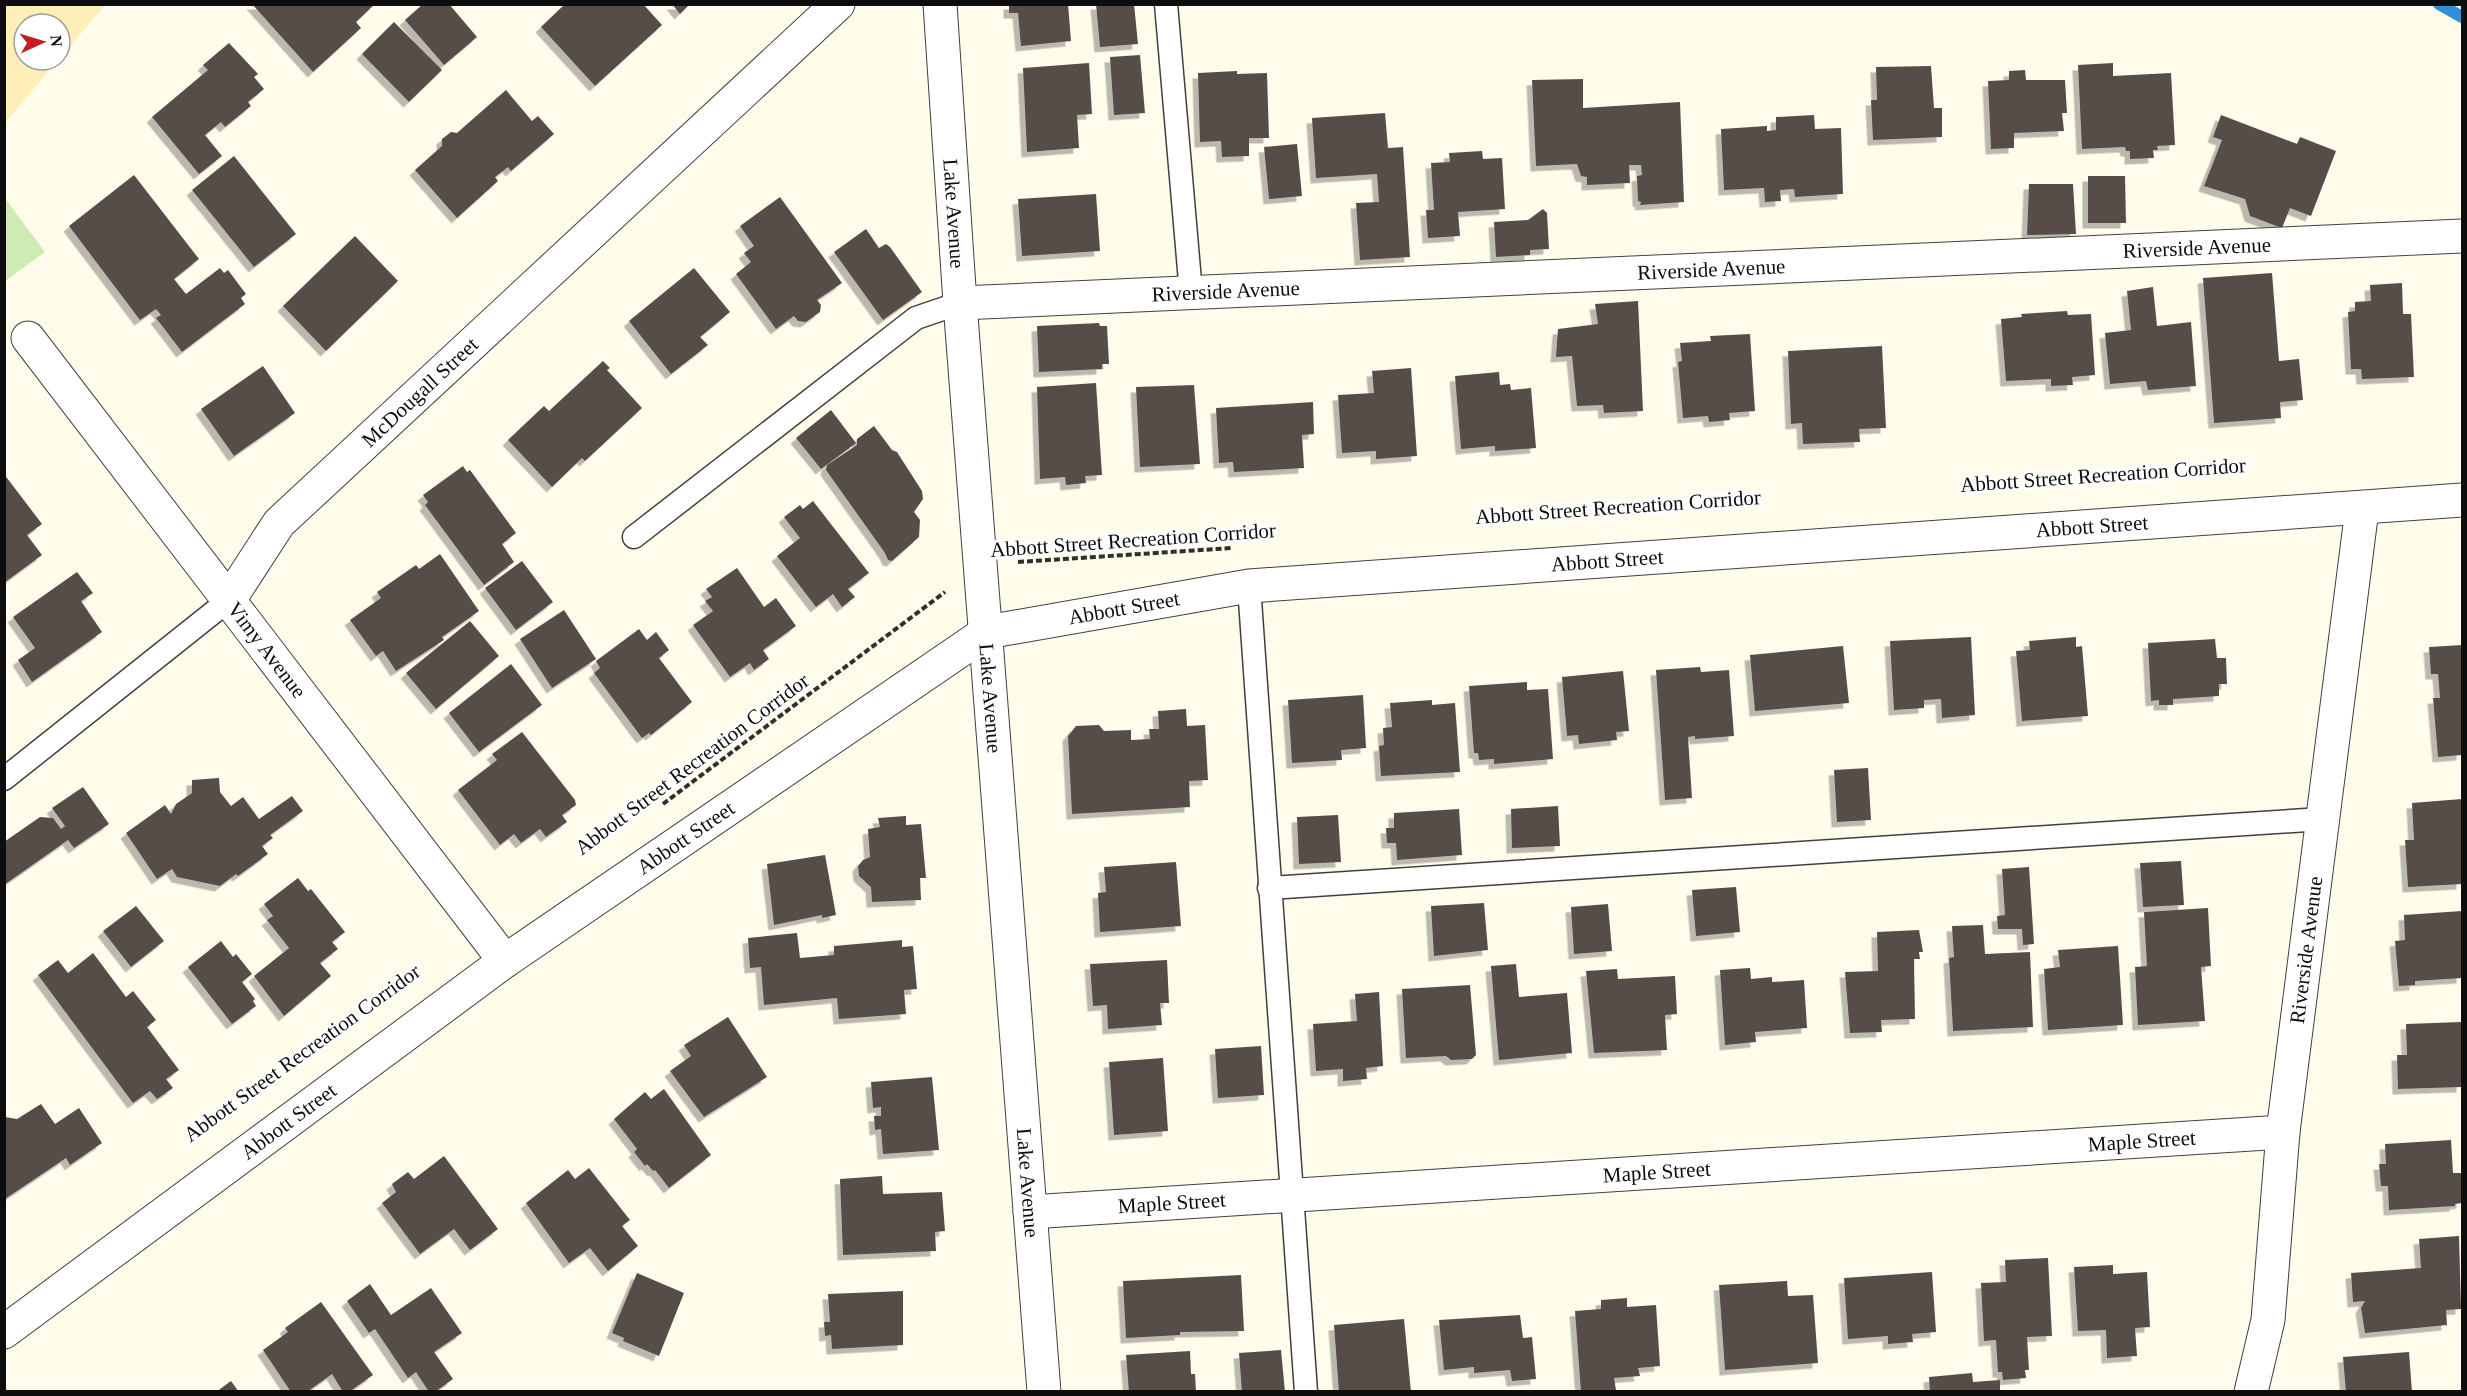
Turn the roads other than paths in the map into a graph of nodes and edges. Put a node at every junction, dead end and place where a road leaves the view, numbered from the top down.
1 (838, 4) edge
2 (940, 4) edge
3 (1166, 4) edge
4 (2463, 236) edge
5 (1191, 293) junction
6 (960, 303) junction
7 (28, 338) dead end
8 (2463, 500) edge
9 (2362, 509) junction
10 (634, 537) dead end
11 (1249, 586) junction
12 (229, 600) junction
13 (987, 632) junction
14 (4, 779) edge
15 (2322, 819) junction
16 (1269, 888) junction
17 (505, 962) junction
18 (2283, 1132) junction
19 (1291, 1193) junction
20 (1030, 1212) junction
21 (4, 1332) edge
22 (1044, 1392) edge
23 (1306, 1392) edge
24 (2251, 1392) edge

1 - 12 street, McDougall Street
2 - 6 street, Lake Avenue
3 - 5 lane
4 - 5 street, Riverside Avenue
5 - 6 street, Riverside Avenue
6 - 10 lane
6 - 13 street, Lake Avenue
7 - 12 street, Vimy Avenue
8 - 9 street, Abbott Street
9 - 11 street, Abbott Street
9 - 15 street, Riverside Avenue
11 - 13 street, Abbott Street
11 - 16 lane
12 - 14 lane, McDougall Street
12 - 17 street, Vimy Avenue
13 - 17 street, Abbott Street
13 - 20 street, Lake Avenue
15 - 16 lane
15 - 18 street, Riverside Avenue
16 - 19 lane
17 - 21 street, Abbott Street
18 - 19 street, Maple Street
18 - 24 street, Riverside Avenue
19 - 20 street, Maple Street
19 - 23 lane
20 - 22 street, Lake Avenue

